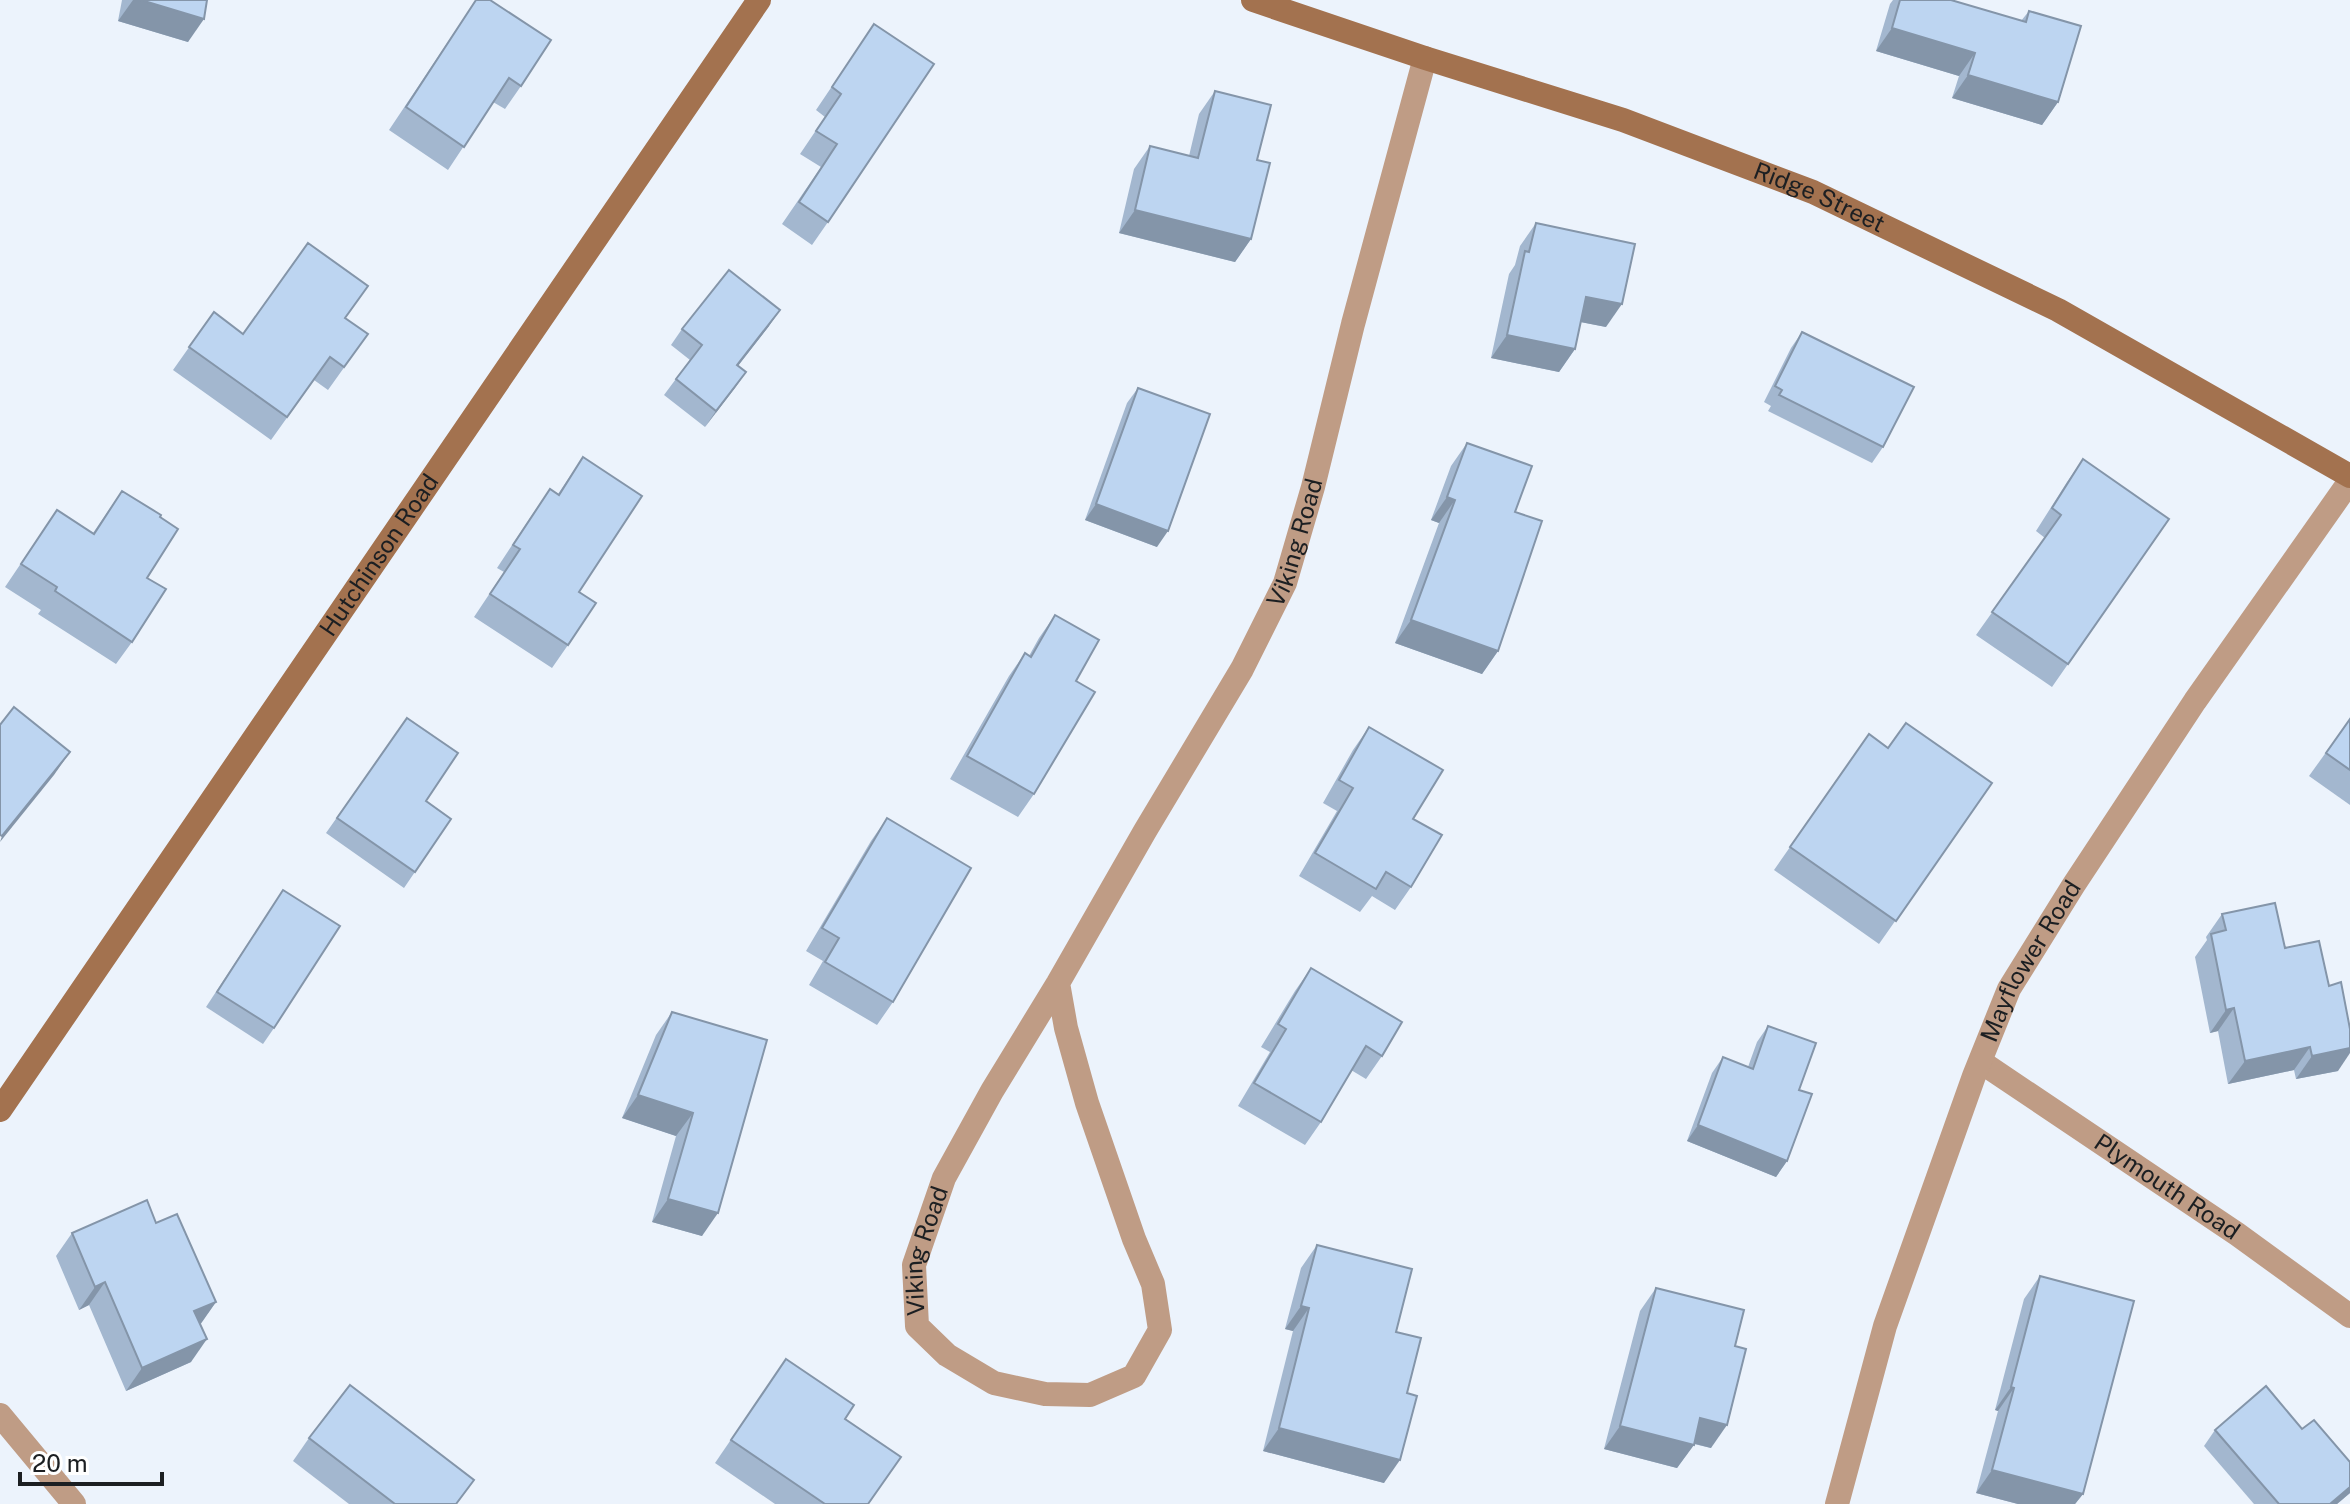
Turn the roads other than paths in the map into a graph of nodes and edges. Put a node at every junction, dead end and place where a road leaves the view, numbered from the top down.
1 (759, 0) edge
2 (1253, 0) edge
3 (1425, 58) junction
4 (2350, 479) edge
5 (1058, 983) junction
6 (1981, 1062) junction
7 (0, 1110) edge
8 (2350, 1316) edge
9 (0, 1415) edge
10 (74, 1504) edge
11 (1837, 1504) edge

1 - 7 street, Hutchinson Road
2 - 3 street, Ridge Street
3 - 4 street, Ridge Street
3 - 5 street, Viking Road
4 - 6 street, Mayflower Road
5 - 5 street, Viking Road
6 - 8 street, Plymouth Road
6 - 11 street, Mayflower Road
9 - 10 street

